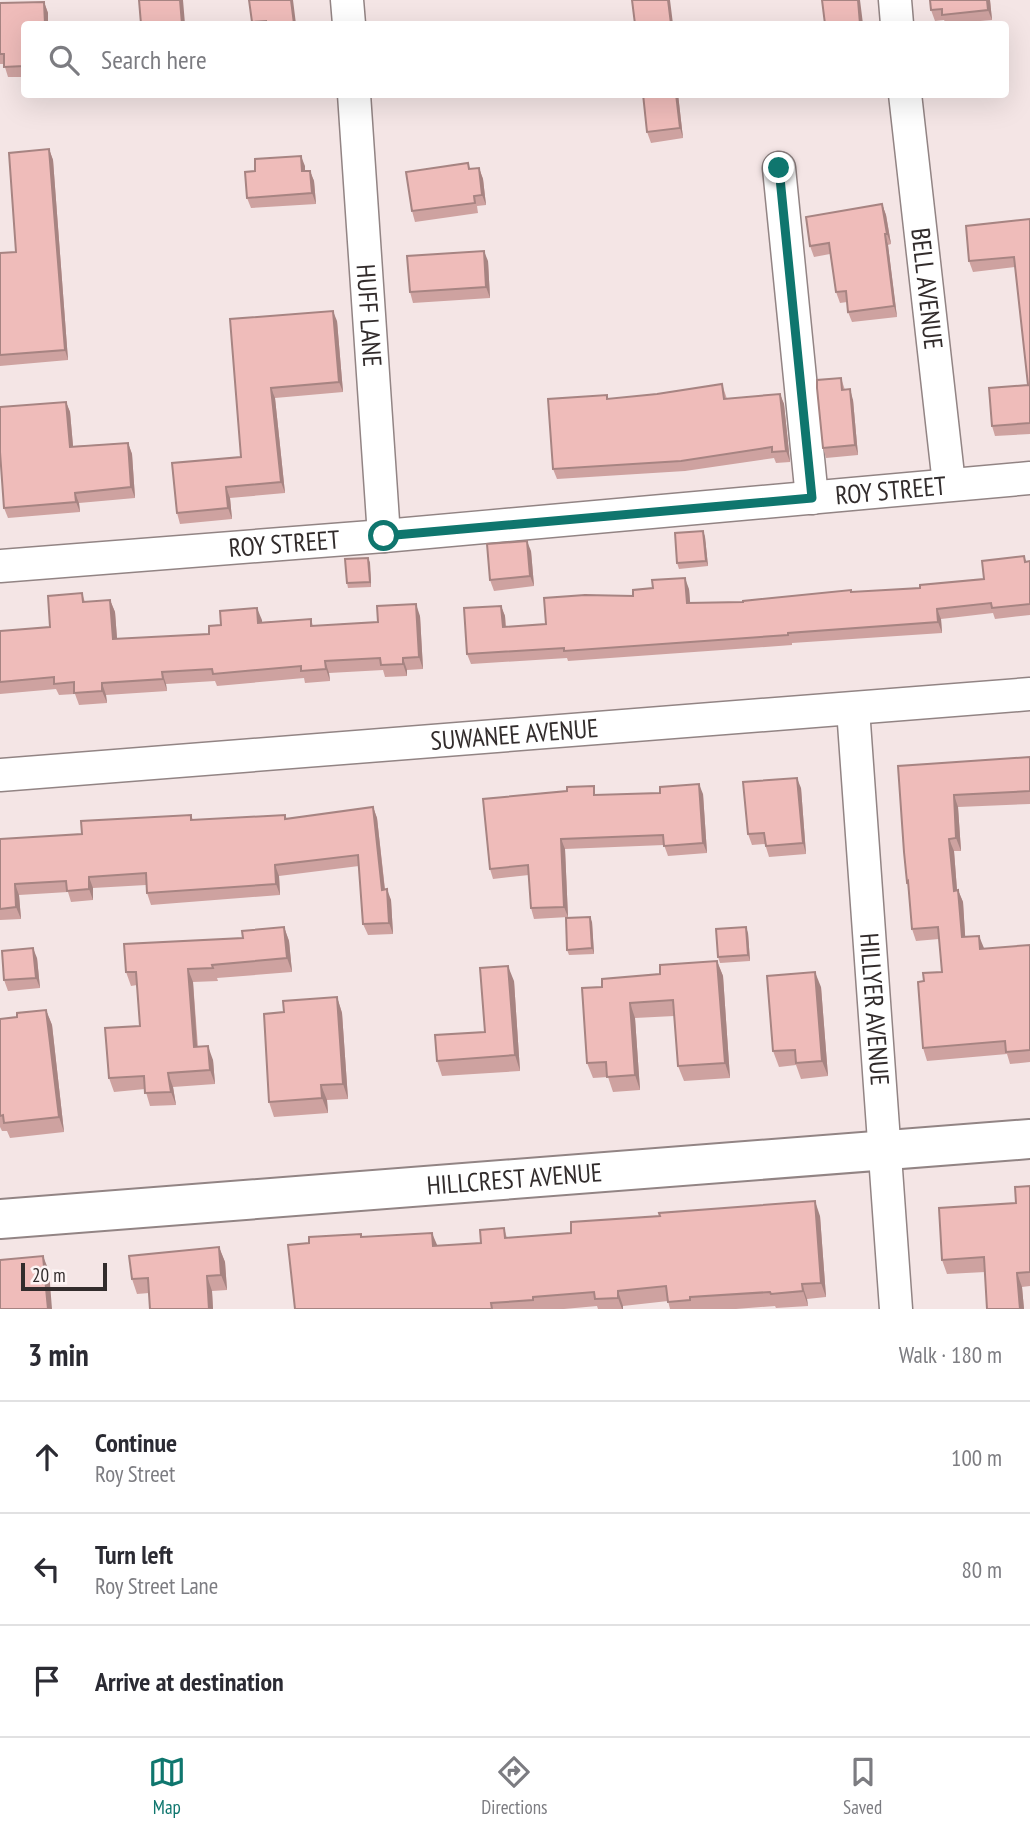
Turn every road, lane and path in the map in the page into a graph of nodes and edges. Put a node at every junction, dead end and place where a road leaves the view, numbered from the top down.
1 (347, 0) edge
2 (895, 0) edge
3 (349, 21) edge
4 (897, 21) edge
5 (354, 98) edge
6 (905, 98) edge
7 (779, 168) dead end
8 (1030, 478) edge
9 (949, 484) junction
10 (812, 498) junction
11 (384, 536) junction
12 (0, 566) edge
13 (1030, 694) edge
14 (853, 709) junction
15 (0, 775) edge
16 (1030, 1139) edge
17 (883, 1152) junction
18 (0, 1219) edge
19 (896, 1309) edge

1 - 3 street
2 - 4 street
5 - 11 street, HUFF LANE
6 - 9 street, BELL AVENUE
7 - 10 street
8 - 9 street, ROY STREET
9 - 10 street, ROY STREET
10 - 11 street, ROY STREET
11 - 12 street, ROY STREET
13 - 14 street, SUWANEE AVENUE
14 - 15 street, SUWANEE AVENUE
14 - 17 street, HILLYER AVENUE
16 - 17 street, HILLCREST AVENUE
17 - 18 street, HILLCREST AVENUE
17 - 19 street, HILLYER AVENUE

